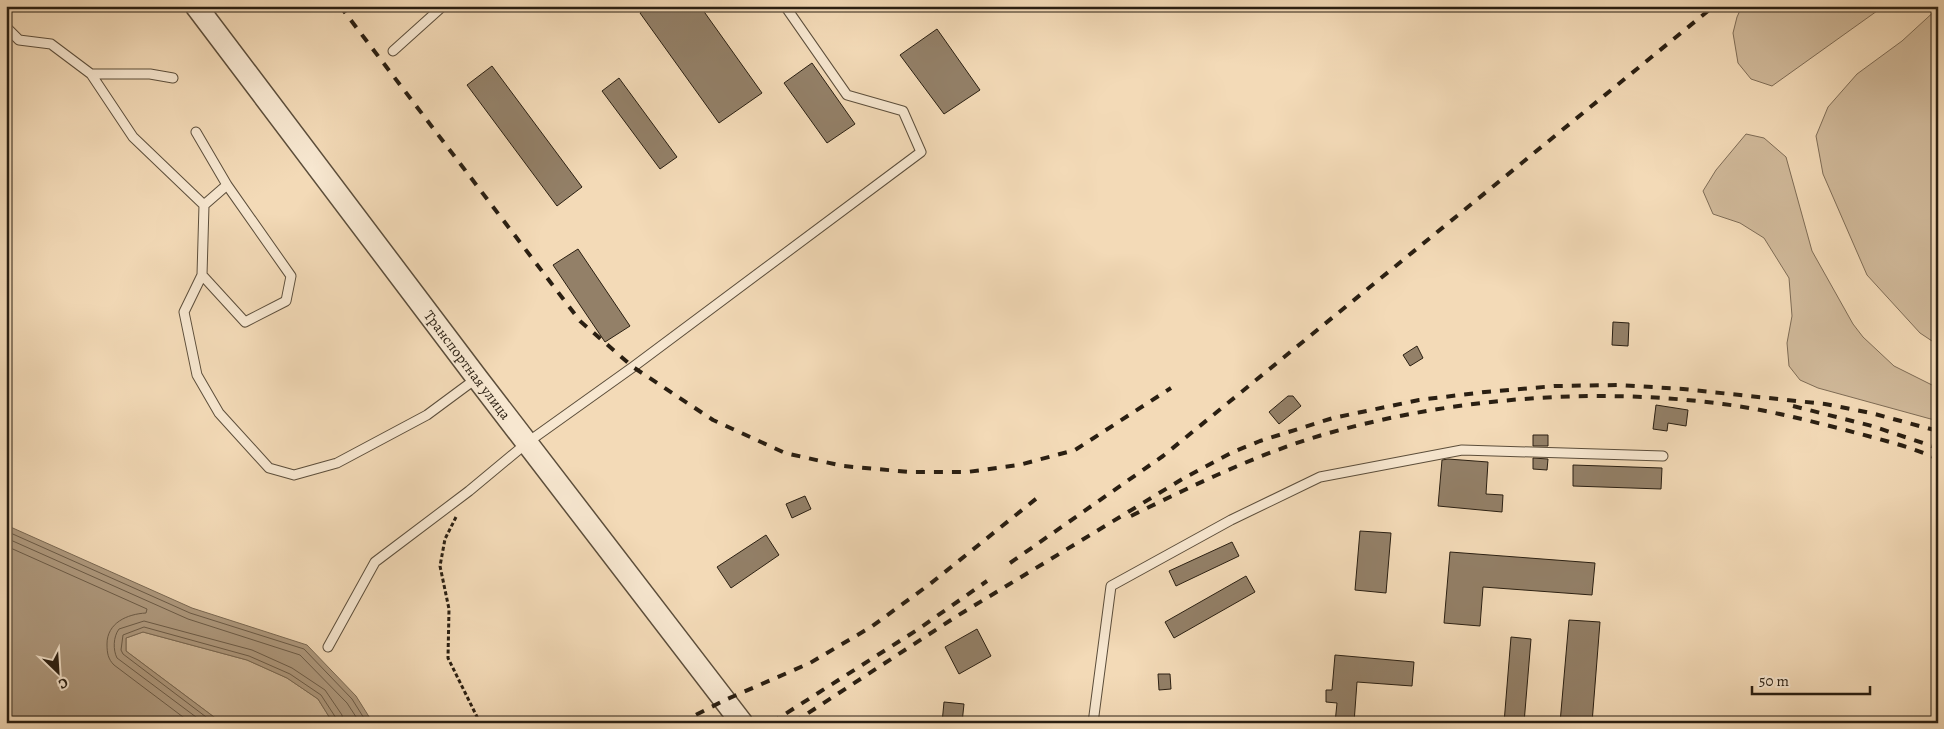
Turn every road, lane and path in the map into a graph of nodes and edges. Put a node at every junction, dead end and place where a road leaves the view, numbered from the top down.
1 (196, 6) edge
2 (443, 6) edge
3 (785, 6) edge
4 (6, 27) edge
5 (393, 51) dead end
6 (91, 74) junction
7 (173, 78) dead end
8 (196, 132) dead end
9 (227, 185) junction
10 (204, 205) junction
11 (202, 275) junction
12 (477, 378) junction
13 (528, 442) junction
14 (1663, 456) dead end
15 (469, 491) junction
16 (328, 647) dead end
17 (480, 723) edge
18 (742, 723) edge
19 (1093, 723) edge

1 - 12 street, Транспортная улица
2 - 5 lane
3 - 13 lane
4 - 6 lane
6 - 7 lane
6 - 10 lane
8 - 9 lane
9 - 10 lane
9 - 11 lane
10 - 11 lane
11 - 12 lane
12 - 13 street, Транспортная улица
13 - 15 lane
13 - 18 street, Транспортная улица
14 - 19 lane
15 - 16 lane
15 - 17 path

